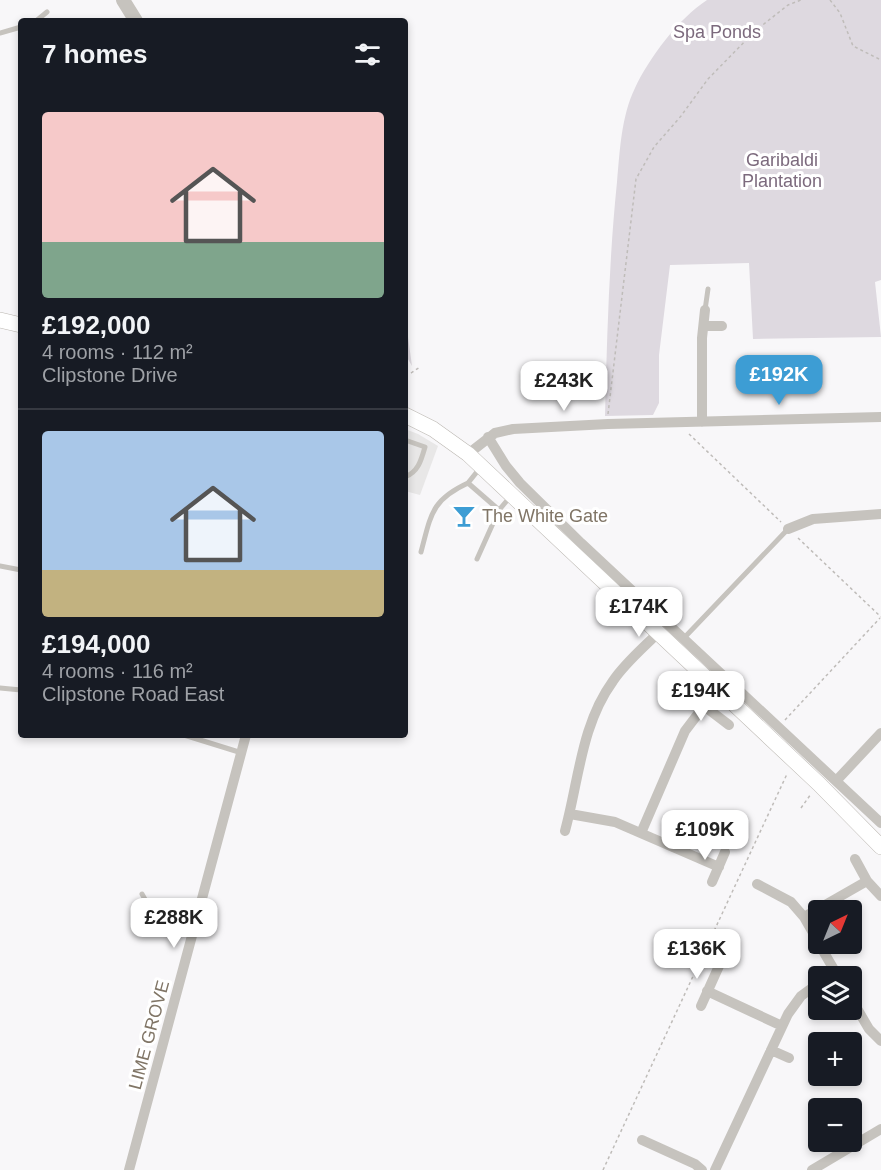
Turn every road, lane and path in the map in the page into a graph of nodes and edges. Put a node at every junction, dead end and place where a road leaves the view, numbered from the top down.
1 (123, 0) edge
2 (801, 0) edge
3 (830, 0) edge
4 (47, 12) dead end
5 (40, 18) edge
6 (134, 18) edge
7 (18, 28) edge
8 (0, 33) edge
9 (881, 60) edge
10 (708, 289) dead end
11 (705, 310) joint
12 (0, 320) edge
13 (18, 324) edge
14 (704, 326) junction
15 (722, 326) dead end
16 (420, 367) dead end
17 (408, 374) edge
18 (881, 417) edge
19 (408, 420) edge
20 (702, 422) junction
21 (678, 423) junction
22 (608, 424) junction
23 (488, 437) junction
24 (408, 441) edge
25 (468, 454) junction
26 (482, 466) junction
27 (408, 476) edge
28 (468, 483) junction
29 (512, 495) junction
30 (499, 510) junction
31 (881, 514) edge
32 (788, 529) junction
33 (421, 552) dead end
34 (477, 559) dead end
35 (0, 566) edge
36 (18, 569) edge
37 (881, 617) edge
38 (658, 633) junction
39 (684, 639) junction
40 (0, 688) edge
41 (18, 690) edge
42 (691, 696) dead end
43 (704, 706) junction
44 (729, 725) dead end
45 (779, 728) junction
46 (881, 733) edge
47 (194, 738) edge
48 (245, 738) edge
49 (242, 753) junction
50 (793, 760) junction
51 (836, 781) junction
52 (819, 784) junction
53 (801, 808) dead end
54 (570, 814) junction
55 (881, 823) edge
56 (565, 831) dead end
57 (641, 832) junction
58 (881, 847) edge
59 (725, 852) dead end
60 (855, 859) dead end
61 (719, 867) junction
62 (867, 881) junction
63 (712, 882) dead end
64 (757, 885) dead end
65 (141, 894) dead end
66 (881, 896) edge
67 (804, 917) junction
68 (197, 919) junction
69 (808, 924) edge
70 (719, 966) dead end
71 (707, 991) junction
72 (808, 992) edge
73 (701, 1006) dead end
74 (862, 1017) edge
75 (782, 1026) junction
76 (880, 1038) edge
77 (771, 1050) junction
78 (789, 1058) dead end
79 (881, 1128) edge
80 (642, 1140) dead end
81 (129, 1170) edge
82 (603, 1170) edge
83 (702, 1170) edge
84 (715, 1170) edge
85 (812, 1170) edge

1 - 6 street
2 - 22 path
3 - 9 path
4 - 5 lane
7 - 8 lane
10 - 11 lane
11 - 14 street
12 - 13 main road
14 - 15 street
14 - 20 street
16 - 17 path
18 - 20 street
19 - 25 main road
20 - 21 street
21 - 22 street
21 - 32 path
22 - 23 street
23 - 25 street
23 - 39 street
24 - 27 lane
25 - 26 main road
26 - 28 lane
26 - 29 main road
28 - 30 lane
28 - 33 lane
29 - 30 lane
29 - 38 main road
30 - 34 lane
31 - 32 street
32 - 37 path
32 - 39 lane
35 - 36 lane
37 - 45 path
38 - 50 main road
38 - 54 street
39 - 45 street
40 - 41 lane
42 - 43 street
43 - 44 street
43 - 57 street
45 - 51 street
46 - 51 street
47 - 49 lane
48 - 49 street, LIME GROVE
49 - 68 street, LIME GROVE
50 - 52 main road
50 - 82 path
51 - 55 street
52 - 53 path
52 - 58 main road
54 - 56 street
54 - 57 street
57 - 61 street
59 - 61 street
60 - 62 street
61 - 63 street
62 - 66 street
62 - 67 street
64 - 67 street
65 - 68 lane
67 - 69 street
68 - 81 street, LIME GROVE
70 - 71 street
71 - 73 street
71 - 75 street
72 - 75 street
74 - 76 street
75 - 77 street
77 - 78 street
77 - 84 street
79 - 85 street
80 - 83 street

